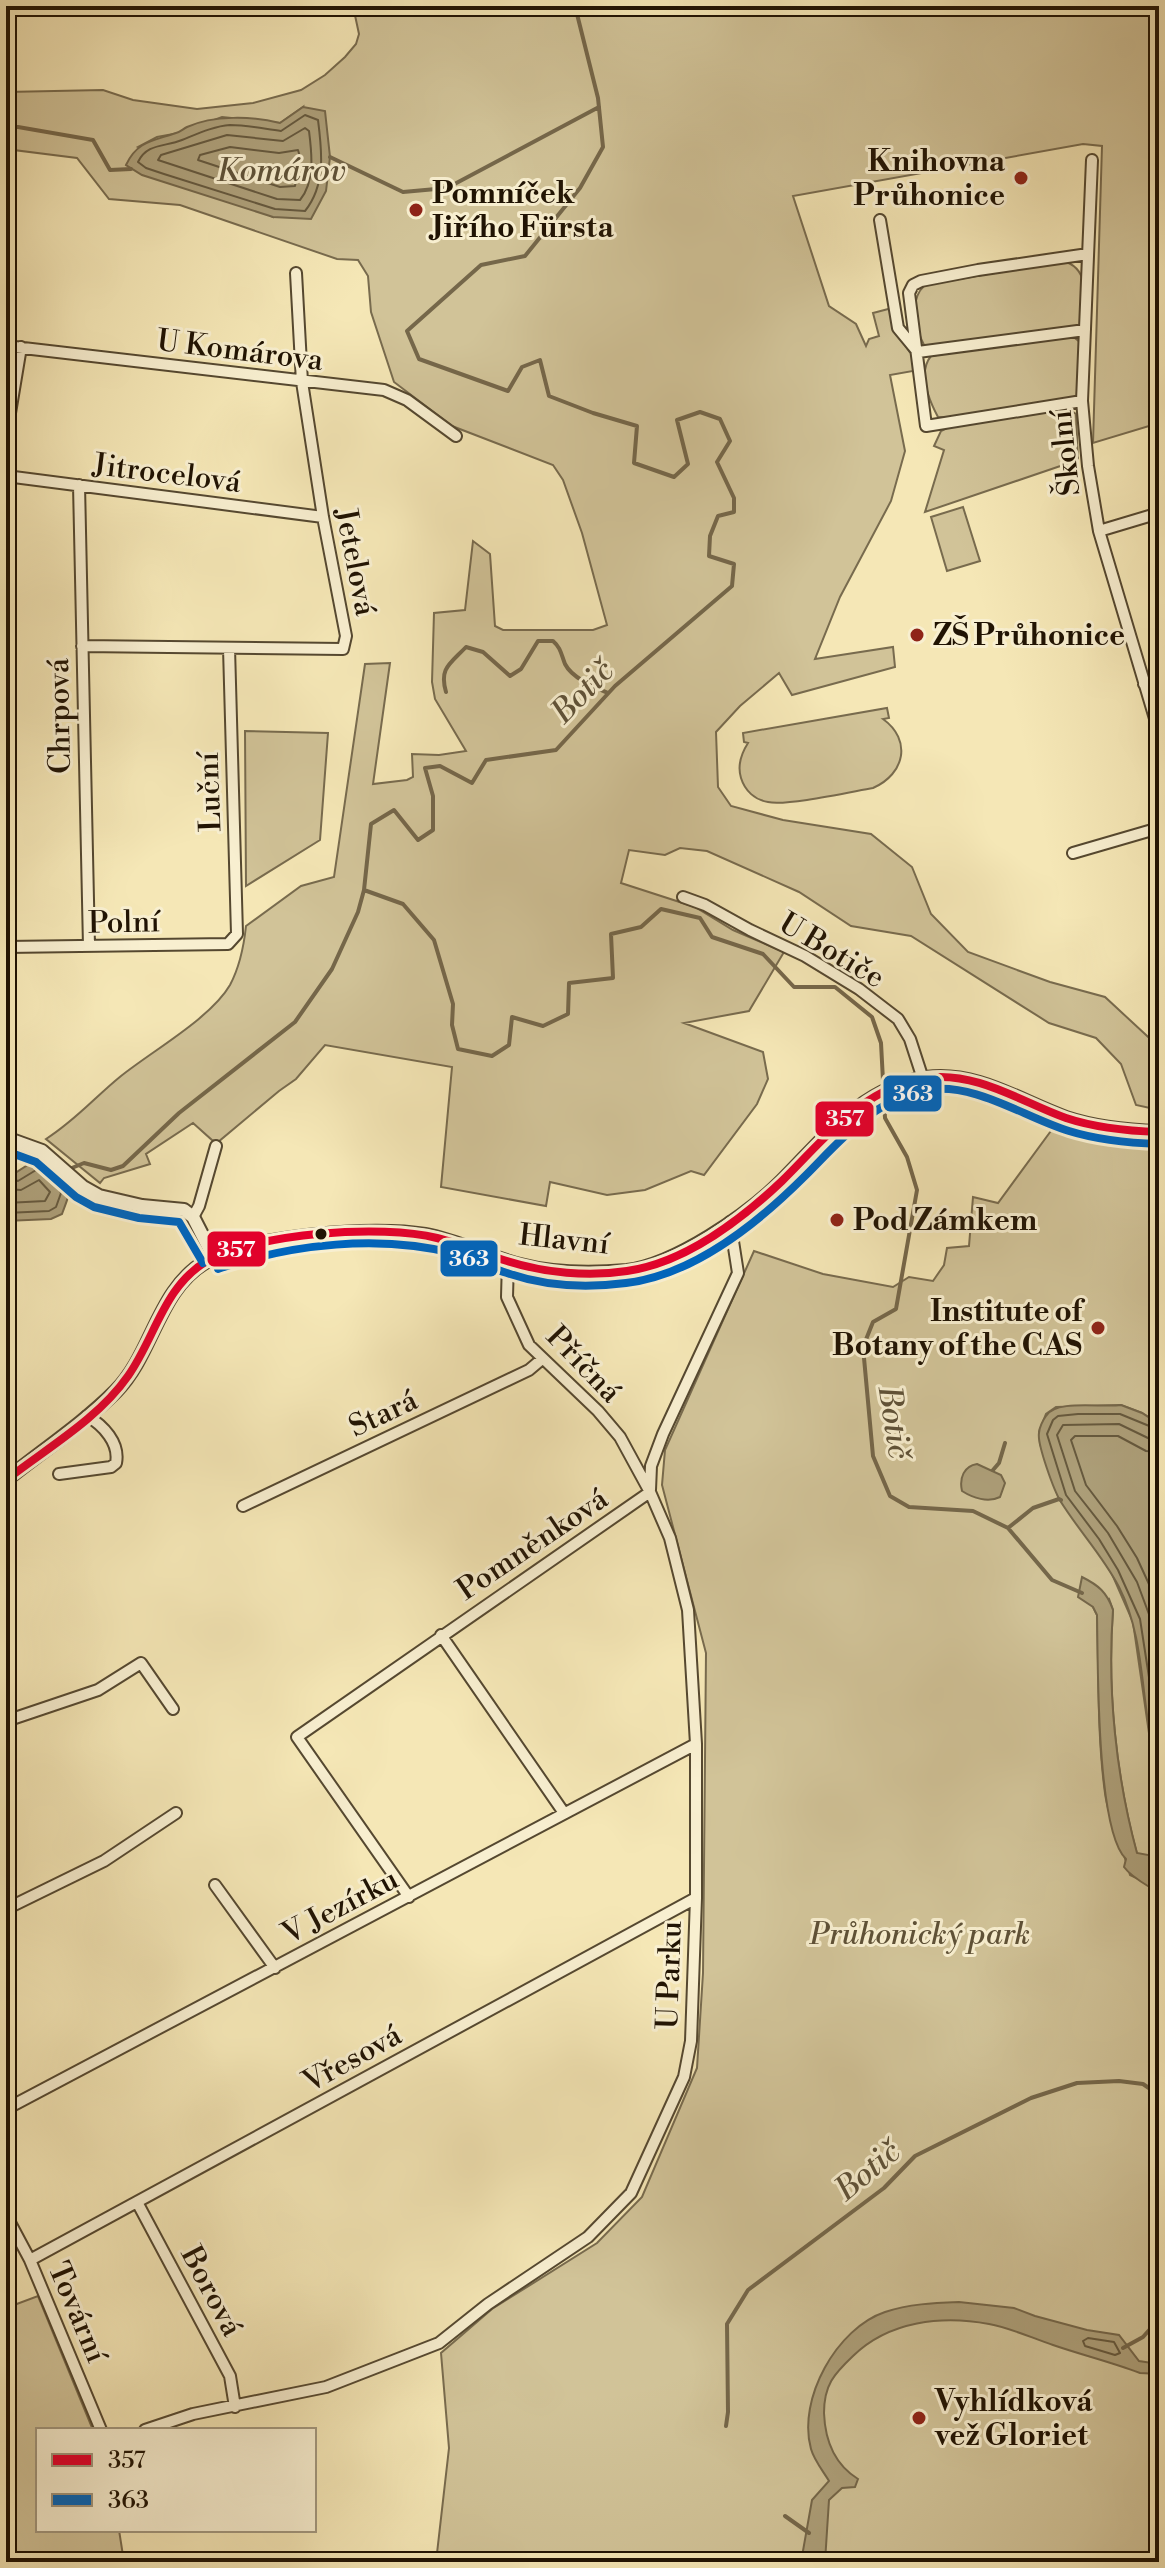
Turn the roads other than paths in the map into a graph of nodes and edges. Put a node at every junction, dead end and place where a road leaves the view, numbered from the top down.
1 (1092, 160) dead end
2 (880, 220) dead end
3 (1088, 254) junction
4 (296, 273) dead end
5 (1085, 330) junction
6 (6, 346) edge
7 (21, 347) junction
8 (918, 352) junction
9 (302, 382) junction
10 (1082, 401) junction
11 (456, 436) dead end
12 (6, 437) edge
13 (6, 476) edge
14 (79, 485) junction
15 (1159, 513) edge
16 (323, 517) junction
17 (1099, 531) junction
18 (82, 646) junction
19 (229, 648) junction
20 (1159, 679) edge
21 (1144, 684) junction
22 (1159, 732) edge
23 (1159, 828) edge
24 (1073, 853) dead end
25 (683, 897) dead end
26 (237, 934) joint
27 (89, 946) junction
28 (6, 947) edge
29 (923, 1079) junction
30 (1159, 1132) edge
31 (6, 1138) edge
32 (216, 1146) dead end
33 (193, 1217) junction
34 (730, 1222) junction
35 (214, 1258) junction
36 (508, 1261) junction
37 (542, 1359) junction
38 (87, 1416) junction
39 (59, 1474) dead end
40 (6, 1480) edge
41 (650, 1492) junction
42 (243, 1506) dead end
43 (441, 1635) junction
44 (173, 1709) dead end
45 (6, 1721) edge
46 (696, 1744) junction
47 (176, 1813) dead end
48 (564, 1813) junction
49 (215, 1885) dead end
50 (409, 1897) junction
51 (696, 1898) junction
52 (6, 1909) edge
53 (275, 1968) junction
54 (6, 2109) edge
55 (137, 2202) junction
56 (6, 2215) edge
57 (30, 2260) junction
58 (235, 2407) junction
59 (100, 2428) edge
60 (151, 2428) edge

1 - 3 street, Školní
2 - 8 street
3 - 5 street, Školní
3 - 8 street
4 - 9 street, Jetelová
5 - 8 street
5 - 10 street, Školní
6 - 7 street, U Komárova
7 - 9 street, U Komárova
7 - 12 street
8 - 10 street
9 - 11 street, U Komárova
9 - 16 street, Jetelová
10 - 17 street, Školní
13 - 14 street, Jitrocelová
14 - 16 street, Jitrocelová
14 - 18 street, Chrpová
15 - 17 street
16 - 19 street, Jetelová
17 - 21 street, Školní
18 - 19 street, Jetelová
18 - 27 street, Chrpová
19 - 26 street, Luční
20 - 21 street
21 - 22 street, Školní
23 - 24 street
25 - 29 street, U Botiče
26 - 27 street, Polní
27 - 28 street, Polní
29 - 30 street
29 - 34 street, Hlavní
31 - 33 street
32 - 33 street
33 - 35 street
34 - 36 street, Hlavní
34 - 41 street
35 - 36 street, Hlavní
35 - 38 street, Hlavní
36 - 37 street, Příčná
37 - 41 street, Příčná
37 - 42 street, Stará
38 - 39 street
38 - 40 street, Hlavní
41 - 43 street, Pomněnková
41 - 46 street, U Parku
43 - 48 street, Pomněnková
43 - 50 street, Pomněnková
44 - 45 street
46 - 48 street, V Jezírku
46 - 51 street, U Parku
47 - 52 street
48 - 50 street, V Jezírku
49 - 53 street
50 - 53 street, V Jezírku
51 - 55 street, Vřesová
51 - 58 street, U Parku
53 - 54 street, V Jezírku
55 - 57 street, Vřesová
55 - 58 street, Borová
56 - 57 street, Tovární
57 - 59 street, Tovární
58 - 60 street, U Parku

